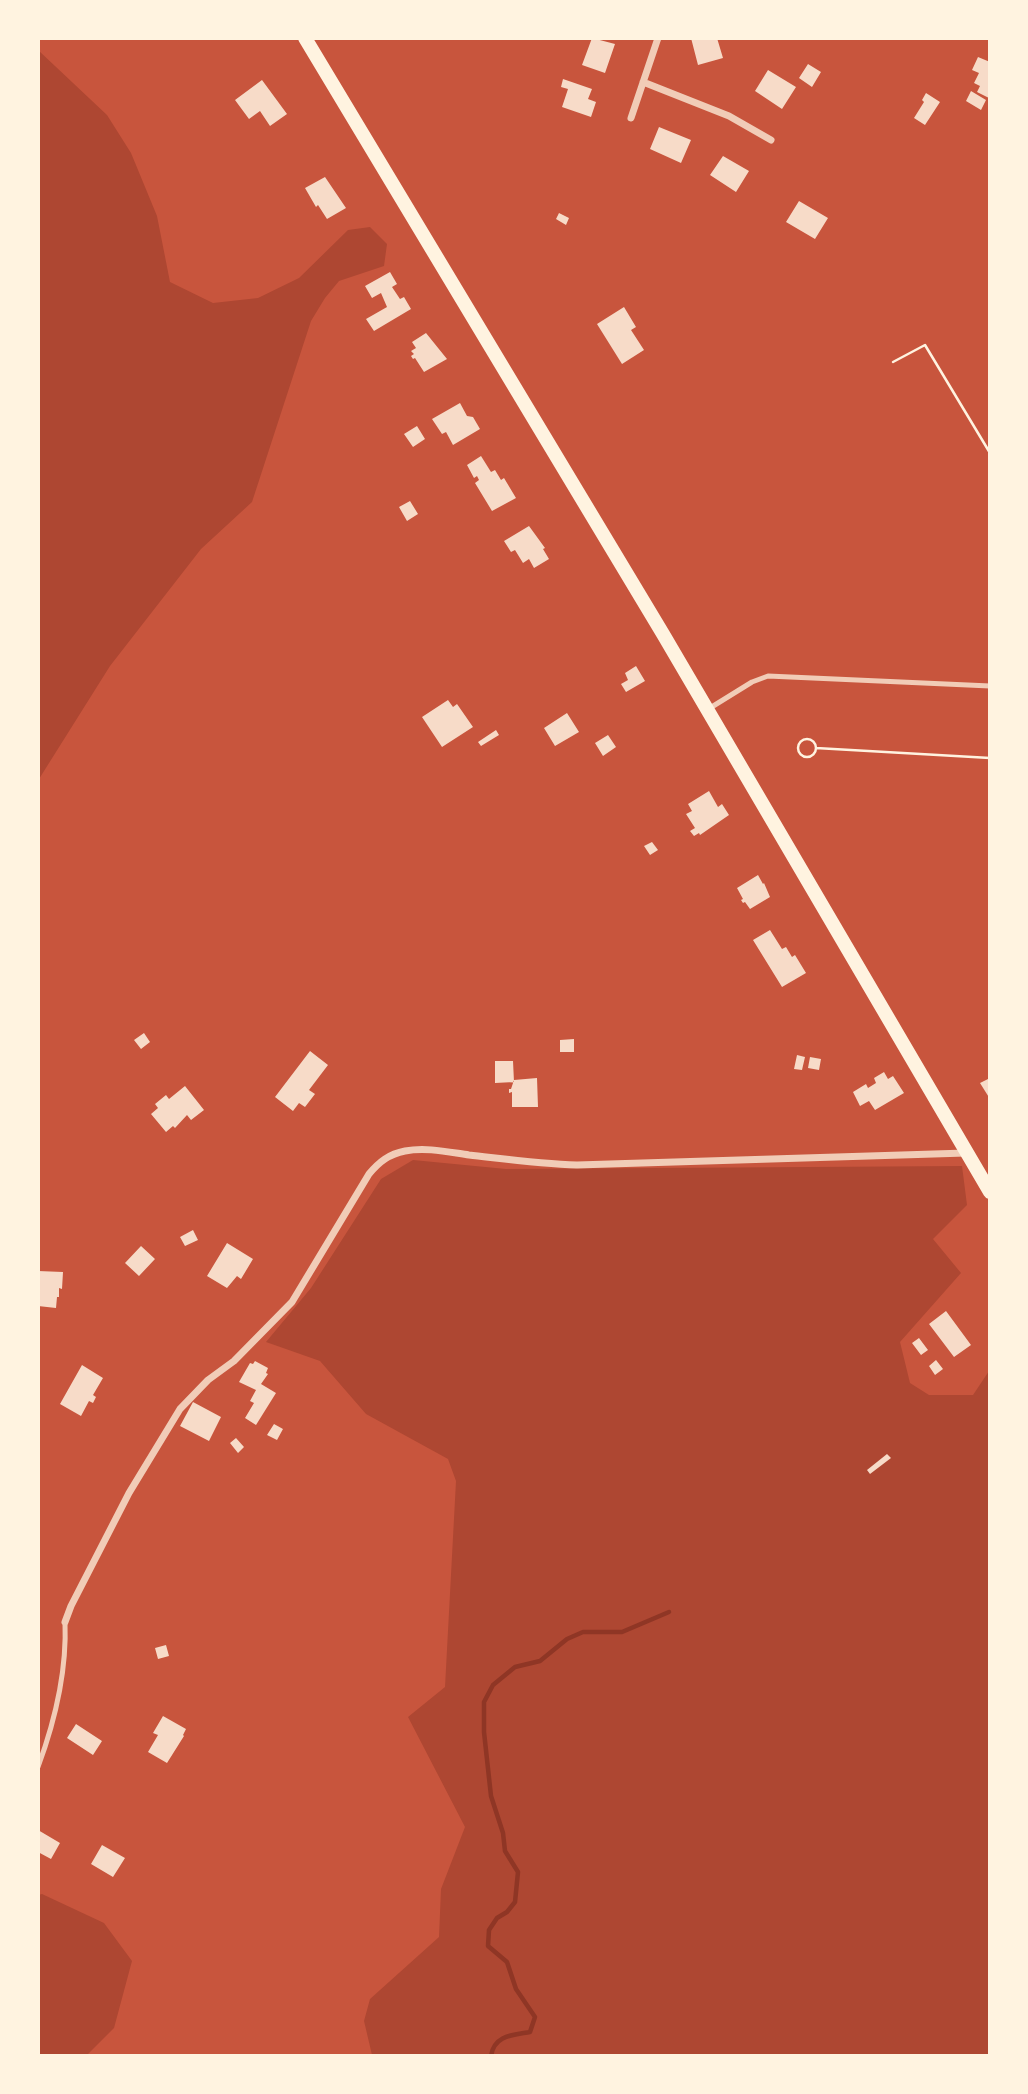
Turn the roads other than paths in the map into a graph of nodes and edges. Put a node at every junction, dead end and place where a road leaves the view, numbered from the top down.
1 (305, 38) edge
2 (658, 38) edge
3 (643, 82) junction
4 (631, 118) dead end
5 (771, 140) dead end
6 (989, 686) edge
7 (707, 709) junction
8 (967, 1153) junction
9 (989, 1192) edge
10 (65, 1622) joint
11 (38, 1767) edge

1 - 7 main road
2 - 3 street
3 - 4 street
3 - 5 street
6 - 7 lane
7 - 8 main road
8 - 9 main road
8 - 10 street
10 - 11 lane

